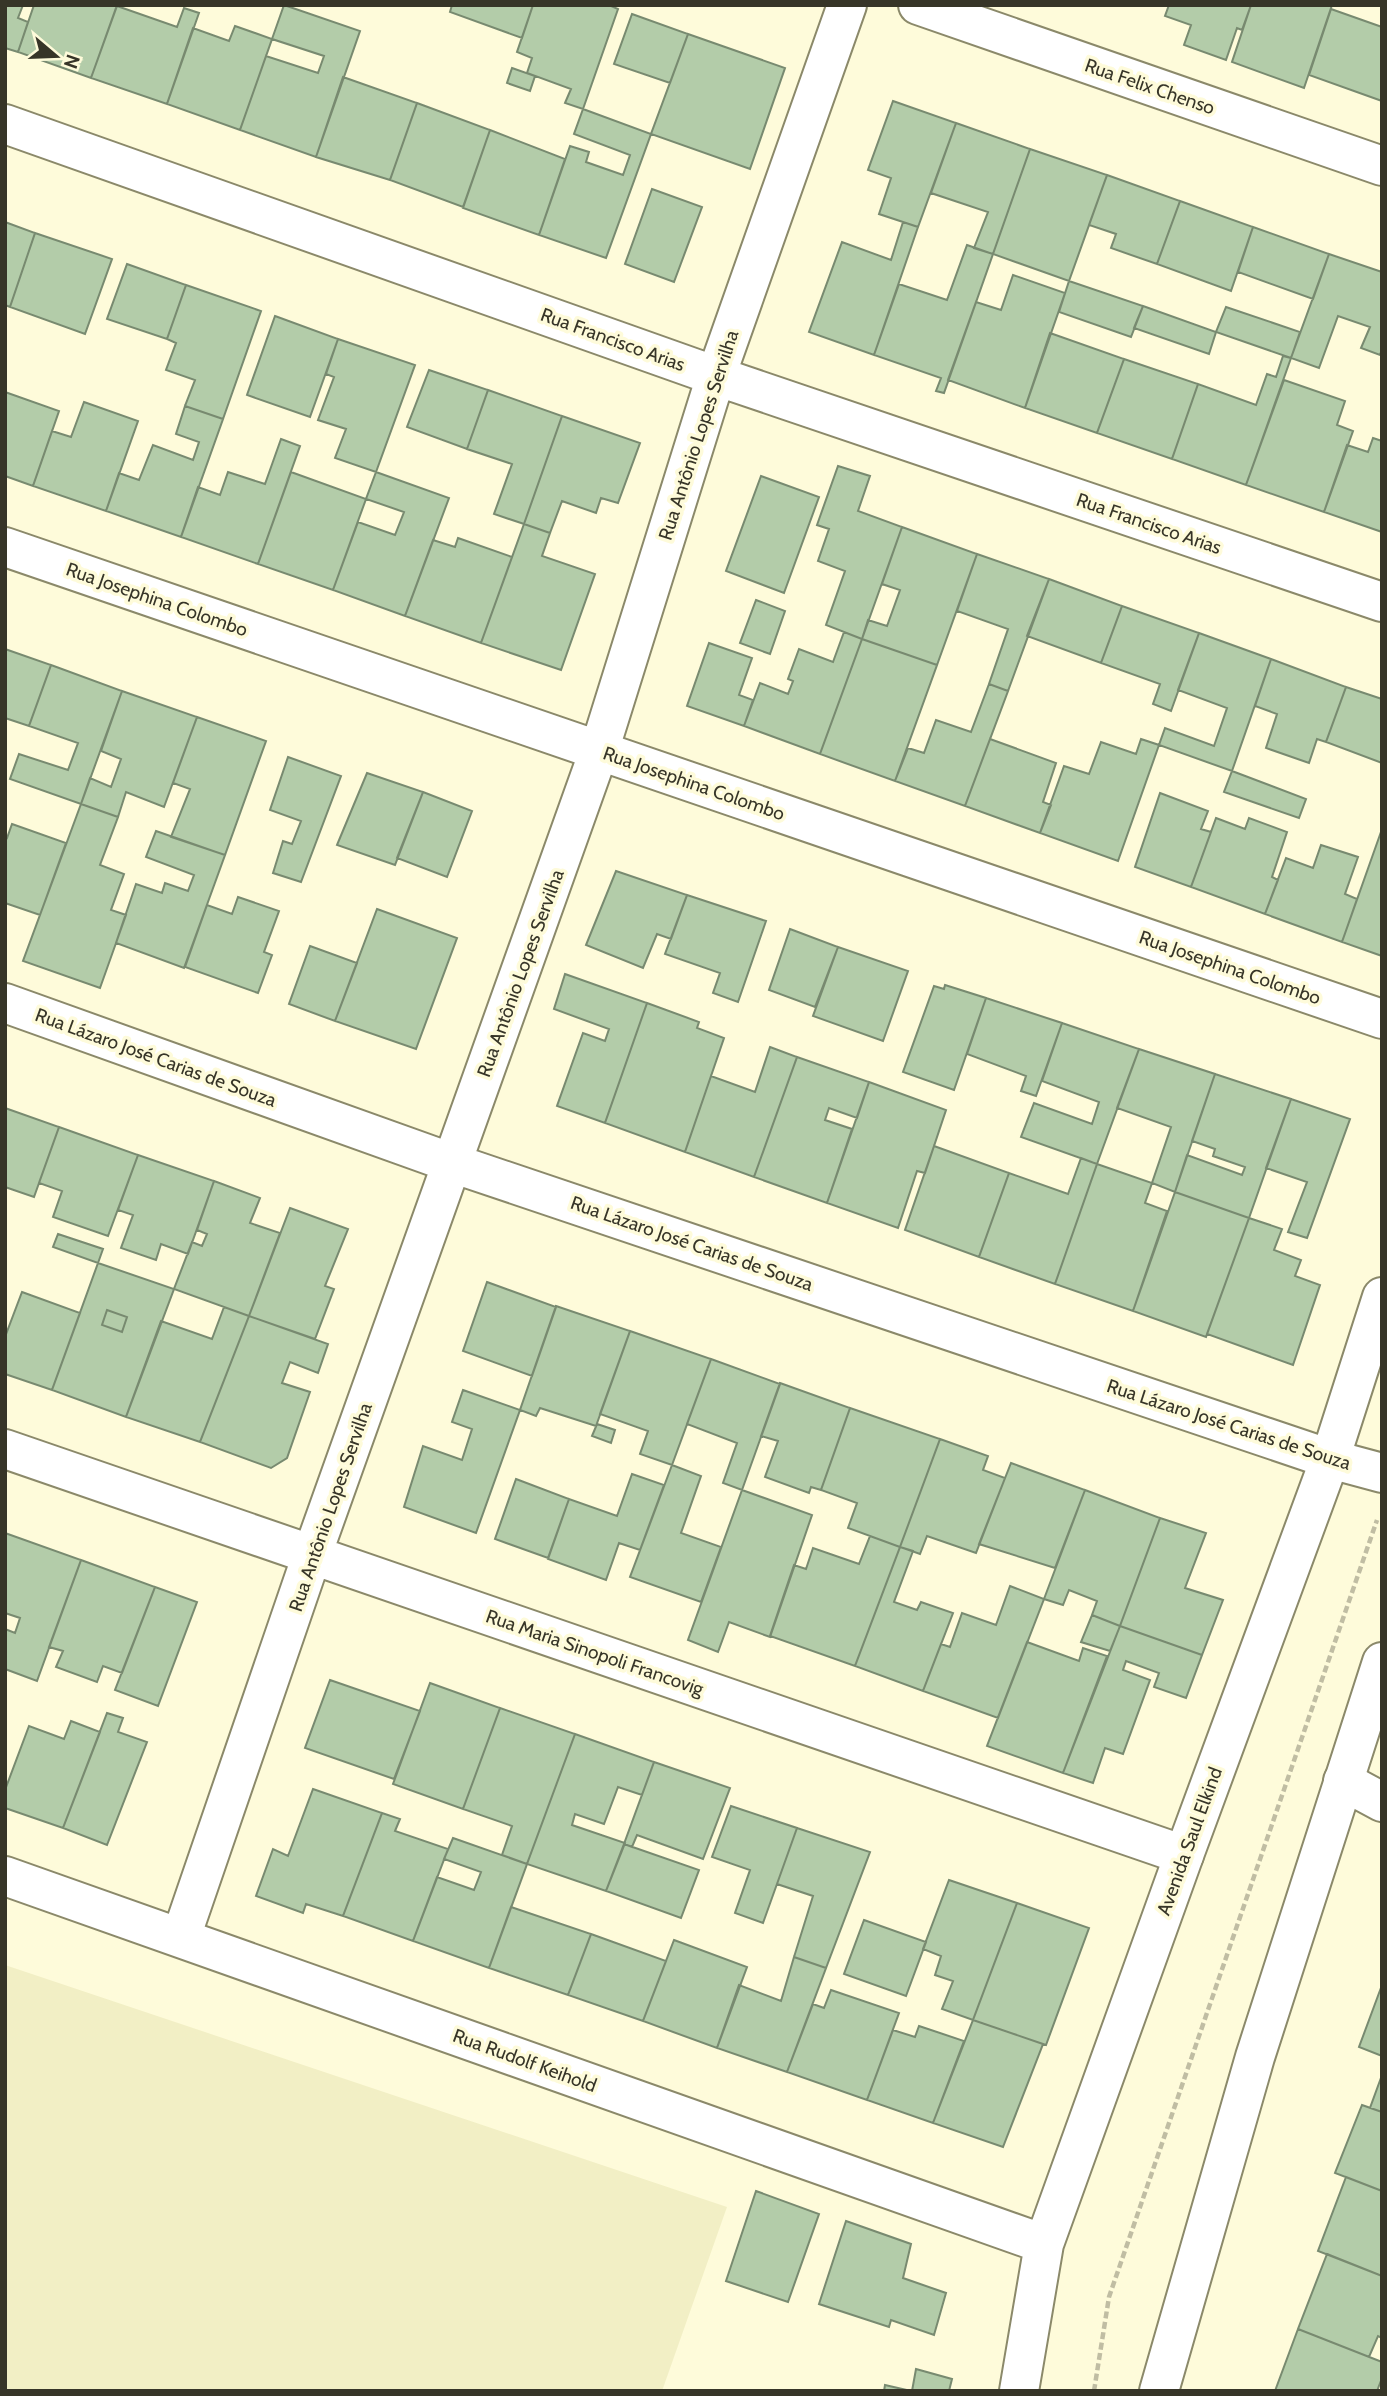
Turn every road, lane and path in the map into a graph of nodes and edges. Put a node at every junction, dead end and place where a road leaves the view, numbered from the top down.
1 (847, 5) edge
2 (918, 5) edge
3 (5, 124) edge
4 (1382, 166) edge
5 (716, 376) junction
6 (5, 547) edge
7 (1382, 602) edge
8 (599, 751) junction
9 (5, 1003) edge
10 (1382, 1020) edge
11 (452, 1163) junction
12 (1382, 1297) edge
13 (5, 1449) edge
14 (1330, 1459) junction
15 (1382, 1473) edge
16 (1377, 1519) dead end
17 (312, 1555) junction
18 (1382, 1662) edge
19 (1343, 1781) junction
20 (1382, 1802) edge
21 (1184, 1855) junction
22 (5, 1877) edge
23 (181, 1937) junction
24 (1044, 2244) junction
25 (1019, 2391) edge
26 (1094, 2391) edge
27 (1159, 2391) edge

1 - 5 street, Rua Antônio Lopes Servilha
2 - 4 street, Rua Felix Chenso
3 - 5 street, Rua Francisco Arias
5 - 7 street, Rua Francisco Arias
5 - 8 street, Rua Antônio Lopes Servilha
6 - 8 street, Rua Josephina Colombo
8 - 10 street, Rua Josephina Colombo
8 - 11 street, Rua Antônio Lopes Servilha
9 - 11 street, Rua Lázaro José Carias de Souza
11 - 14 street, Rua Lázaro José Carias de Souza
11 - 17 street, Rua Antônio Lopes Servilha
12 - 14 street, Avenida Saul Elkind
13 - 17 street, Rua Maria Sinopoli Francovig
14 - 15 street, Rua Lázaro José Carias de Souza
14 - 21 street, Avenida Saul Elkind
16 - 26 path
17 - 21 street, Rua Maria Sinopoli Francovig
17 - 23 street, Rua Antônio Lopes Servilha
18 - 19 street
19 - 20 street
19 - 27 street
21 - 24 street, Avenida Saul Elkind
22 - 23 street, Rua Rudolf Keihold
23 - 24 street, Rua Rudolf Keihold
24 - 25 street, Avenida Saul Elkind

